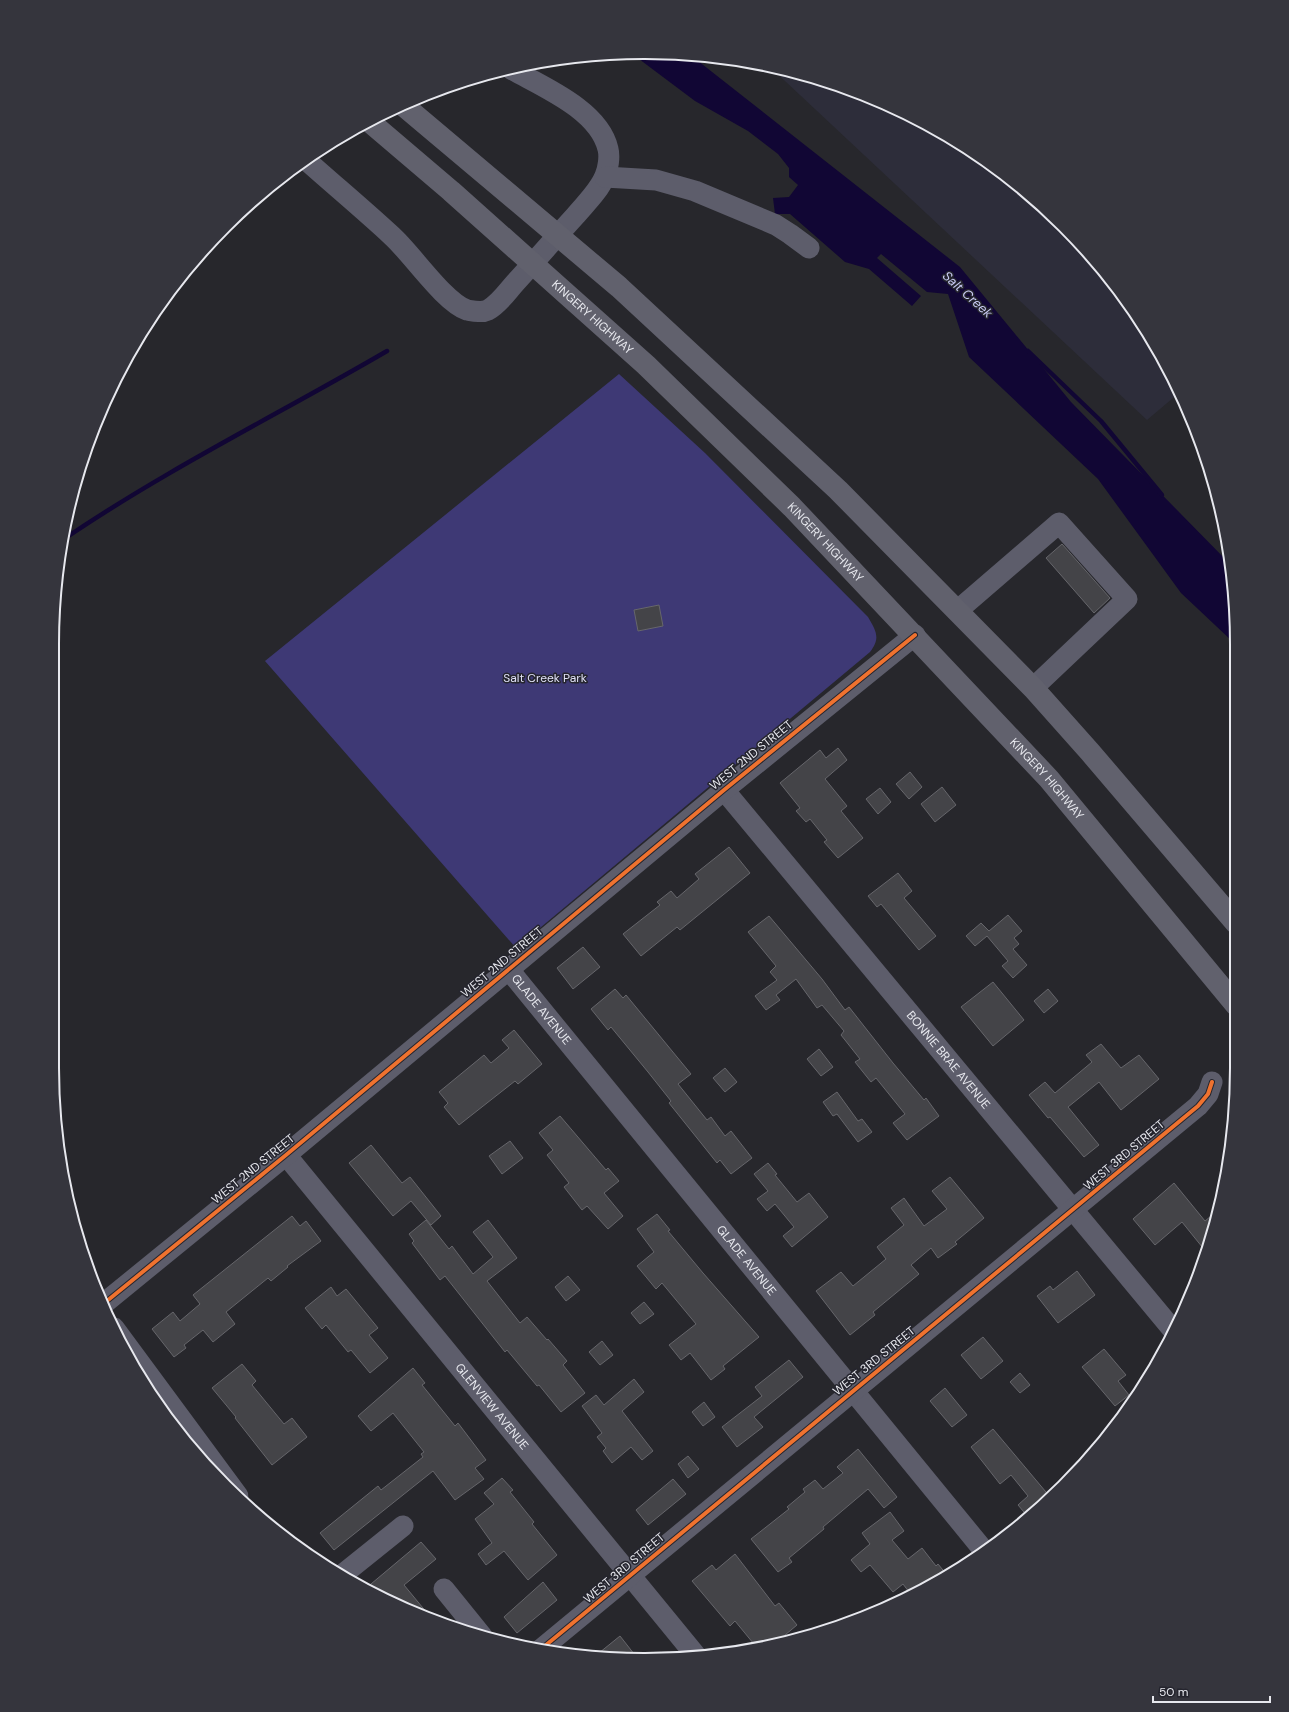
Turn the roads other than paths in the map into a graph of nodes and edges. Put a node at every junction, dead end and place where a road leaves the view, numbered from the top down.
1 (517, 73) edge
2 (408, 109) edge
3 (374, 125) edge
4 (311, 164) edge
5 (605, 176) junction
6 (558, 235) junction
7 (809, 248) dead end
8 (533, 264) junction
9 (957, 611) junction
10 (915, 635) junction
11 (1033, 688) junction
12 (724, 790) junction
13 (1230, 916) edge
14 (508, 970) junction
15 (1230, 998) edge
16 (1212, 1082) dead end
17 (286, 1155) junction
18 (1073, 1210) junction
19 (108, 1300) edge
20 (1170, 1326) edge
21 (135, 1357) edge
22 (853, 1391) junction
23 (219, 1470) edge
24 (403, 1526) dead end
25 (981, 1547) edge
26 (347, 1572) edge
27 (631, 1576) junction
28 (444, 1589) dead end
29 (475, 1628) edge
30 (547, 1645) edge
31 (692, 1651) edge

1 - 5 street
2 - 6 highway
3 - 8 highway, KINGERY HIGHWAY
4 - 8 street
5 - 6 street
5 - 7 street
6 - 8 street
6 - 9 highway
8 - 10 highway, KINGERY HIGHWAY
9 - 11 highway
9 - 11 street
10 - 12 street, WEST 2ND STREET
10 - 15 highway, KINGERY HIGHWAY
11 - 13 highway
12 - 14 street, WEST 2ND STREET
12 - 18 street, BONNIE BRAE AVENUE
14 - 17 street, WEST 2ND STREET
14 - 22 street, GLADE AVENUE
16 - 18 street, WEST 3RD STREET
17 - 19 street, WEST 2ND STREET
17 - 27 street, GLENVIEW AVENUE
18 - 20 street, BONNIE BRAE AVENUE
18 - 22 street, WEST 3RD STREET
21 - 23 street
22 - 25 street, GLADE AVENUE
22 - 27 street, WEST 3RD STREET
24 - 26 street
27 - 30 street, WEST 3RD STREET
27 - 31 street, GLENVIEW AVENUE
28 - 29 street

